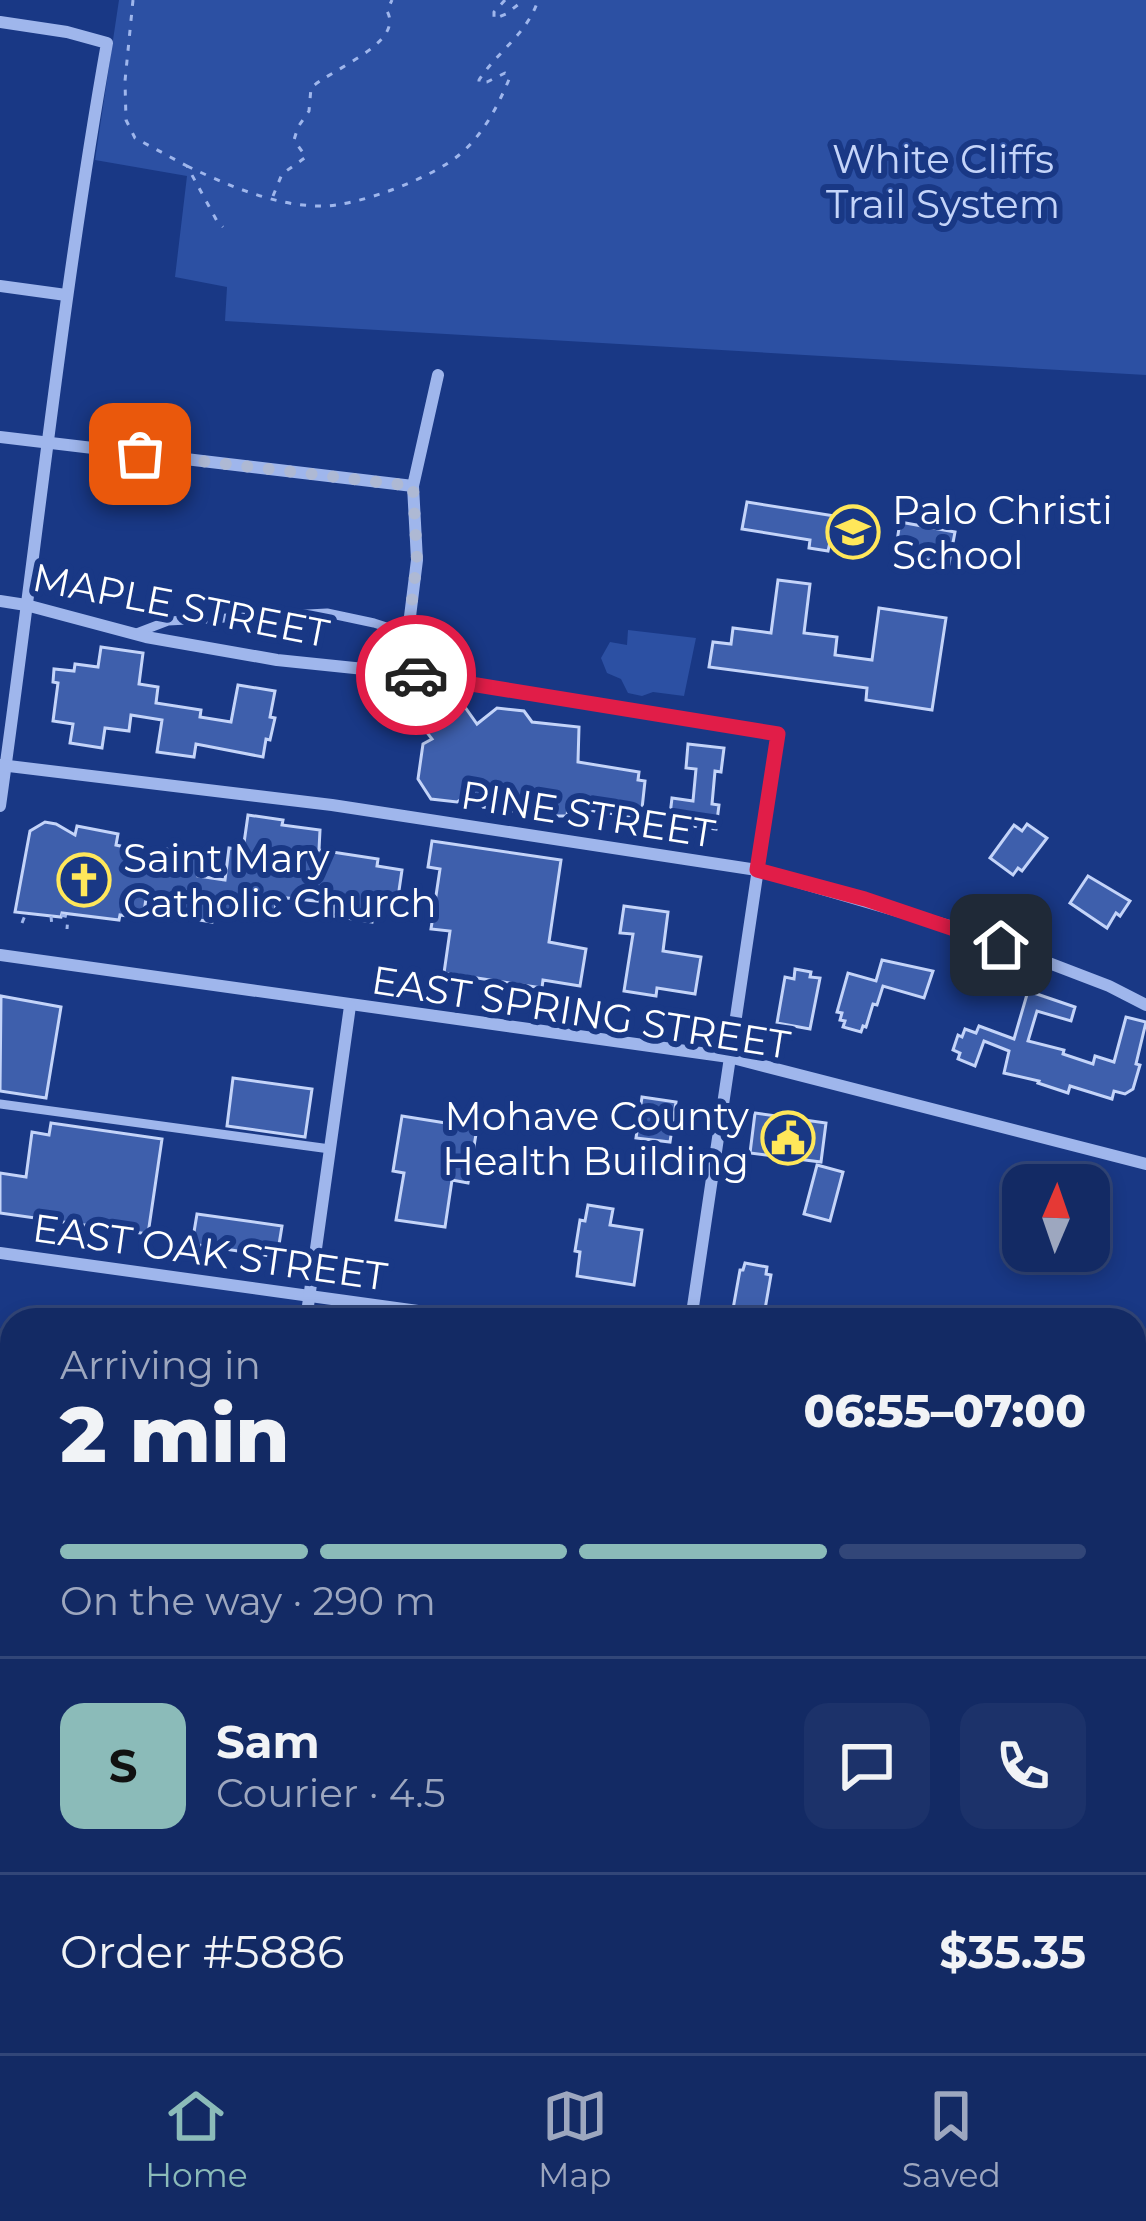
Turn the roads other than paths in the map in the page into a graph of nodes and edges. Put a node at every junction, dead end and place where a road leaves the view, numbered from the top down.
1 (0, 22) edge
2 (0, 286) edge
3 (66, 296) junction
4 (438, 375) dead end
5 (0, 437) edge
6 (50, 444) junction
7 (413, 486) junction
8 (0, 601) edge
9 (26, 604) junction
10 (134, 634) junction
11 (408, 634) junction
12 (403, 673) junction
13 (3, 765) edge
14 (0, 806) edge
15 (757, 870) junction
16 (0, 956) edge
17 (1146, 1005) edge
18 (350, 1006) junction
19 (729, 1058) junction
20 (0, 1104) edge
21 (330, 1149) junction
22 (1146, 1164) edge
23 (0, 1253) edge
24 (310, 1296) junction
25 (308, 1308) edge
26 (396, 1308) edge
27 (693, 1308) edge

1 - 3 street
2 - 3 street
3 - 6 street
4 - 7 street
5 - 6 street
6 - 7 street
6 - 9 street
7 - 11 street
8 - 9 street, MAPLE STREET
9 - 10 street, MAPLE STREET
9 - 13 street
10 - 11 lane
10 - 12 street, MAPLE STREET
11 - 12 street
12 - 15 street, MAPLE STREET
13 - 14 street
13 - 15 street, PINE STREET
15 - 17 street, PINE STREET
15 - 19 street
16 - 18 street, EAST SPRING STREET
18 - 19 street, EAST SPRING STREET
18 - 21 street
19 - 22 street, EAST SPRING STREET
19 - 27 street
20 - 21 lane
21 - 24 street
23 - 24 street, EAST OAK STREET
24 - 25 street
24 - 26 street, EAST OAK STREET

